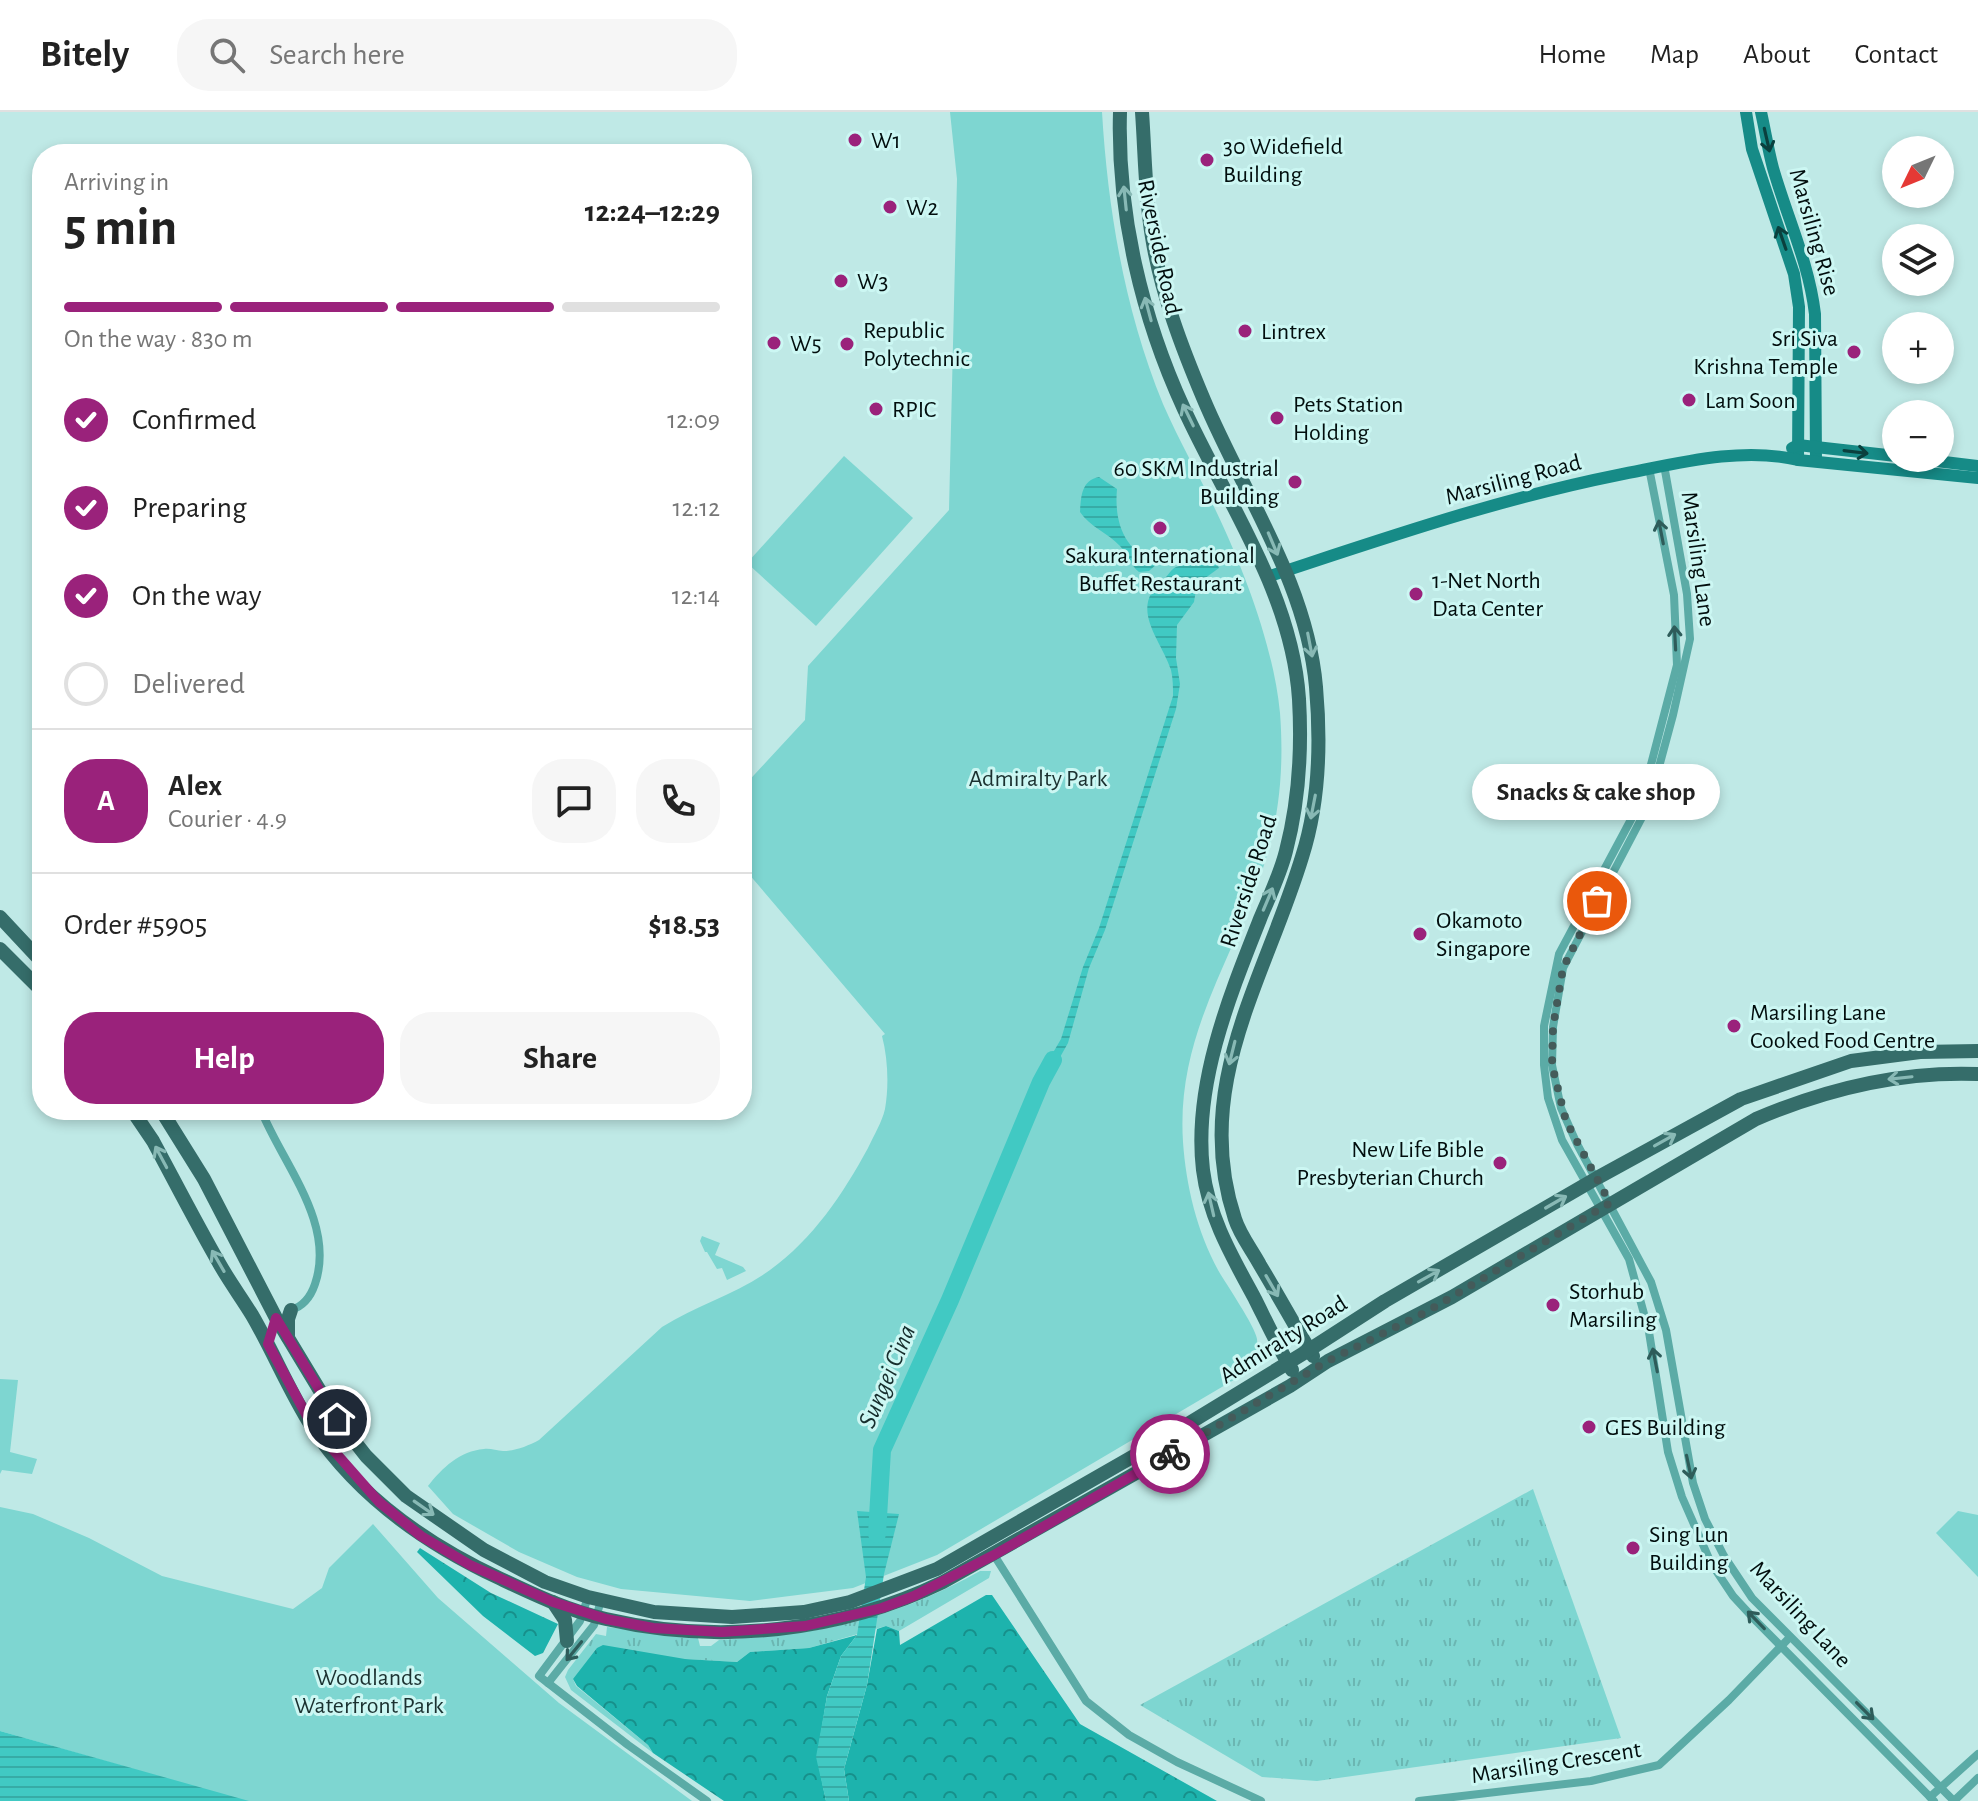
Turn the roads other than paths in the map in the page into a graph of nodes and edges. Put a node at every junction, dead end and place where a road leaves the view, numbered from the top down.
1 (1120, 112) edge
2 (1142, 112) edge
3 (1746, 112) edge
4 (1761, 112) edge
5 (1798, 445) junction
6 (1816, 447) junction
7 (1882, 454) edge
8 (1778, 455) junction
9 (1798, 460) junction
10 (1816, 461) junction
11 (1954, 463) edge
12 (1664, 465) junction
13 (1978, 466) edge
14 (1649, 468) junction
15 (1978, 478) edge
16 (1285, 571) junction
17 (1267, 577) junction
18 (0, 917) edge
19 (1581, 921) junction
20 (0, 949) edge
21 (32, 951) edge
22 (32, 981) edge
23 (1978, 1051) edge
24 (1978, 1074) edge
25 (139, 1120) edge
26 (167, 1120) edge
27 (266, 1120) edge
28 (1592, 1181) junction
29 (1606, 1206) junction
30 (291, 1310) junction
31 (252, 1315) junction
32 (276, 1318) junction
33 (288, 1339) junction
34 (268, 1344) junction
35 (1309, 1350) junction
36 (1288, 1363) junction
37 (1319, 1367) junction
38 (1299, 1380) junction
39 (994, 1555) junction
40 (594, 1599) junction
41 (553, 1602) junction
42 (590, 1615) junction
43 (1790, 1637) junction
44 (567, 1641) junction
45 (1782, 1647) junction
46 (548, 1683) junction
47 (1978, 1754) edge
48 (1978, 1778) edge
49 (1942, 1787) junction
50 (1932, 1799) edge
51 (707, 1801) edge
52 (1261, 1801) edge
53 (1419, 1801) edge
54 (1954, 1801) edge

17 -> 1 main road, Riverside Road
2 -> 16 main road, Riverside Road
5 -> 3 street, Marsiling Rise
4 -> 6 street, Marsiling Rise
5 - 6 street
5 - 8 street, Marsiling Road
5 - 9 street, Marsiling Rise
6 -> 7 street
6 - 10 street, Marsiling Rise
8 - 9 street, Marsiling Road
8 - 12 street, Marsiling Road
9 - 10 street, Marsiling Road
10 - 15 street, Marsiling Road
11 - 13 street
12 - 14 street, Marsiling Road
12 - 19 street, Marsiling Lane
14 - 16 street, Marsiling Road
19 -> 14 street, Marsiling Lane
16 - 17 street, Marsiling Road
16 -> 35 main road, Riverside Road
36 -> 17 main road, Riverside Road
18 - 21 main road
19 - 28 street, Marsiling Lane
20 - 22 main road
28 -> 23 main road, Admiralty Road
24 -> 29 main road, Admiralty Road
31 -> 25 main road, Admiralty Road
26 - 32 main road, Admiralty Road
27 - 30 street
28 - 29 street, Marsiling Lane
35 -> 28 main road, Admiralty Road
29 - 37 main road, Admiralty Road
29 -> 43 street, Marsiling Lane
45 -> 29 street, Marsiling Lane
30 - 32 main road
30 - 33 main road
31 - 32 main road
31 - 34 main road, Admiralty Road
32 - 33 main road, Admiralty Road
32 - 34 main road
33 -> 40 main road, Admiralty Road
34 - 41 main road, Admiralty Road
35 - 36 main road, Admiralty Road
35 - 37 main road, Riverside Road
36 - 38 main road, Riverside Road
36 - 40 main road, Admiralty Road
37 - 38 main road, Admiralty Road
38 - 39 main road, Admiralty Road
39 - 42 main road, Admiralty Road
39 - 52 street
40 - 42 street
40 - 42 street
41 - 42 main road, Admiralty Road
41 - 44 main road
42 - 44 street
42 -> 46 street
43 - 45 street, Marsiling Crescent
43 -> 49 street, Marsiling Lane
44 - 46 street
45 - 50 street, Marsiling Lane
45 - 53 street, Marsiling Crescent
46 - 51 street
47 - 49 street
48 - 54 street
49 - 50 street
49 - 54 street, Marsiling Lane

